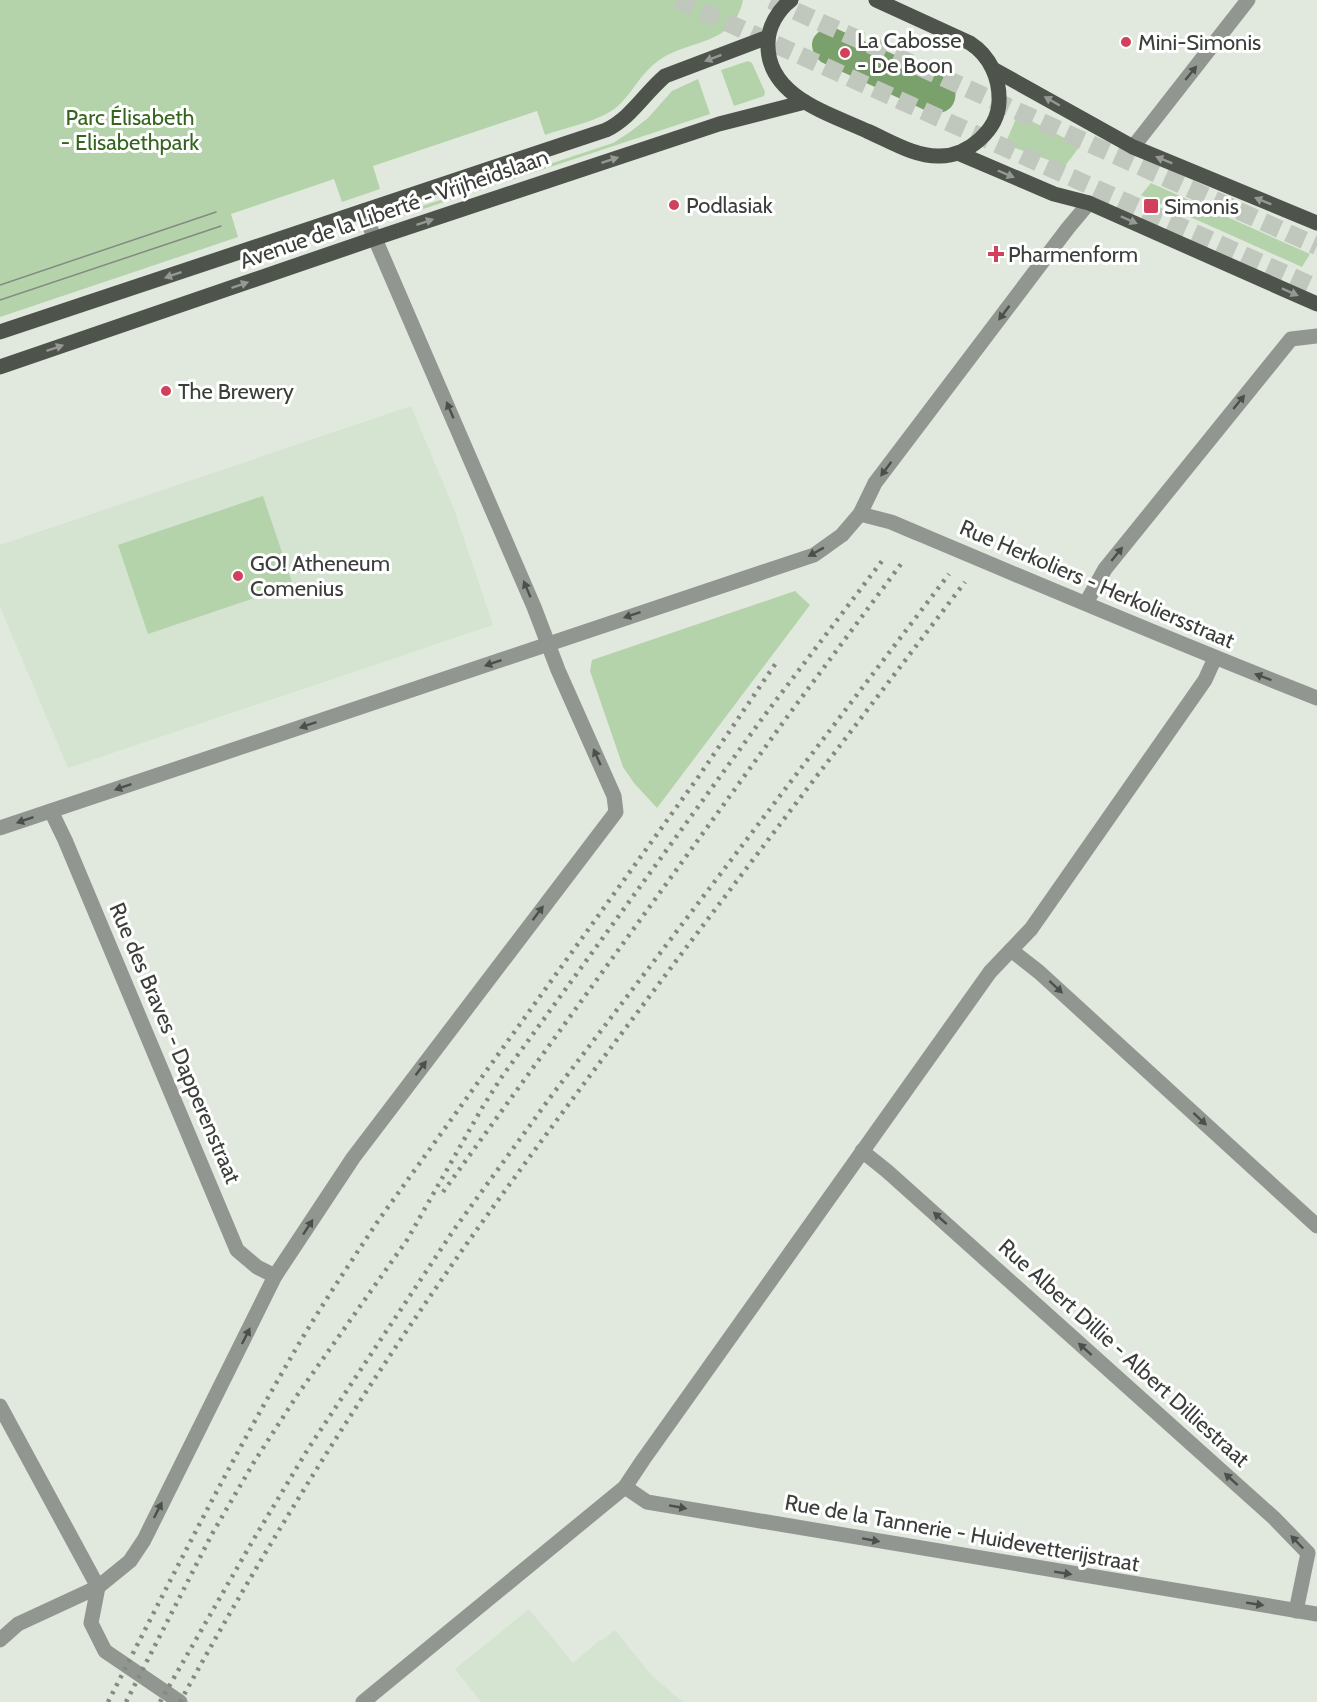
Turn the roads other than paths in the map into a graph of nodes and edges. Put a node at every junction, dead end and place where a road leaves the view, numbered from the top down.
1 (876, 0) edge
2 (1248, 0) edge
3 (781, 4) edge
4 (768, 37) junction
5 (993, 69) junction
6 (805, 102) junction
7 (1133, 147) junction
8 (958, 153) junction
9 (1089, 203) junction
10 (363, 211) junction
11 (1317, 223) edge
12 (375, 238) junction
13 (1317, 304) edge
14 (0, 332) edge
15 (1317, 336) edge
16 (0, 367) edge
17 (860, 514) junction
18 (1086, 603) junction
19 (548, 644) junction
20 (1215, 658) junction
21 (1317, 698) edge
22 (51, 811) junction
23 (0, 828) edge
24 (1011, 950) junction
25 (862, 1151) junction
26 (1317, 1226) edge
27 (275, 1276) junction
28 (0, 1406) edge
29 (625, 1487) junction
30 (98, 1587) junction
31 (1296, 1611) junction
32 (1317, 1614) edge
33 (0, 1640) edge
34 (180, 1702) edge
35 (363, 1702) edge

1 - 5 main road
7 -> 2 street
3 - 4 main road
4 - 6 main road
4 -> 10 main road, Avenue de la Liberté - Vrijheidslaan
7 -> 5 main road
5 - 8 main road
6 - 8 main road
12 -> 6 main road, Avenue de la Liberté - Vrijheidslaan
11 -> 7 main road
8 -> 9 main road
9 -> 13 main road
9 -> 17 street
10 - 12 street
10 -> 14 main road, Avenue de la Liberté - Vrijheidslaan
16 -> 12 main road, Avenue de la Liberté - Vrijheidslaan
19 -> 12 street
18 -> 15 street
17 - 18 street, Rue Herkoliers - Herkoliersstraat
17 -> 19 street
18 - 20 street, Rue Herkoliers - Herkoliersstraat
19 -> 22 street
27 -> 19 street
21 -> 20 street, Rue Herkoliers - Herkoliersstraat
20 - 24 street
22 -> 23 street
22 - 27 street, Rue des Braves - Dapperenstraat
24 - 25 street
24 -> 26 street
25 - 29 street
31 -> 25 street, Rue Albert Dillie - Albert Dilliestraat
30 -> 27 street
28 - 30 street
29 -> 31 street, Rue de la Tannerie - Huidevetterijstraat
29 - 35 street
30 - 33 street
30 - 34 street
31 - 32 street, Rue de la Tannerie - Huidevetterijstraat

